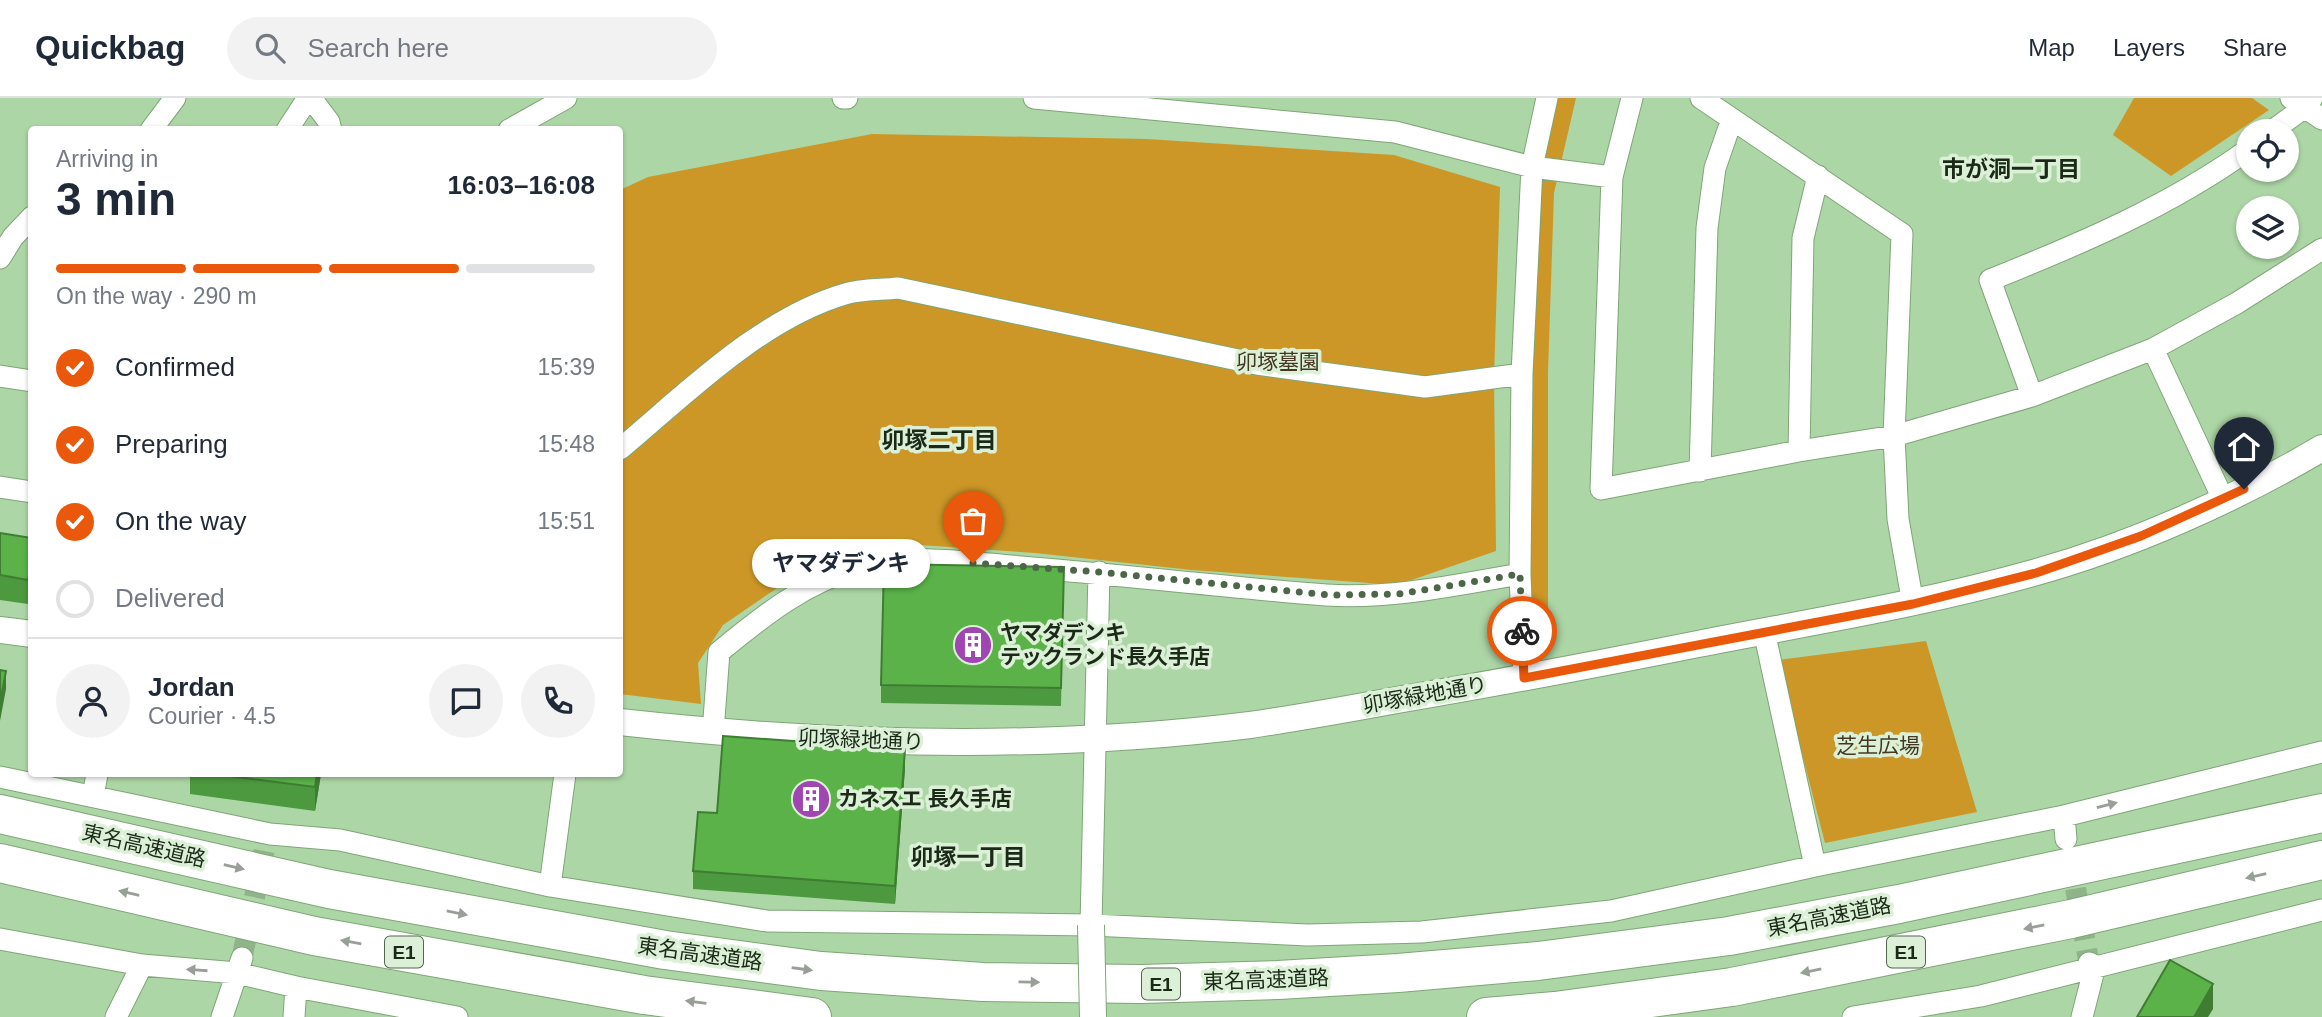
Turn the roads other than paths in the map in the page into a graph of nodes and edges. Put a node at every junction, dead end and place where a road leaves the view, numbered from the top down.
1 (175, 98) edge
2 (309, 98) edge
3 (566, 98) edge
4 (1034, 98) edge
5 (1547, 98) edge
6 (1632, 98) edge
7 (1701, 98) edge
8 (1190, 105) edge
9 (2307, 106) edge
10 (1732, 118) junction
11 (2289, 119) edge
12 (154, 126) edge
13 (289, 126) edge
14 (330, 126) edge
15 (516, 126) edge
16 (2236, 157) edge
17 (1532, 167) junction
18 (1818, 176) junction
19 (1612, 177) junction
20 (28, 222) edge
21 (2322, 249) edge
22 (0, 258) edge
23 (2153, 349) junction
24 (1522, 373) junction
25 (0, 376) edge
26 (28, 380) edge
27 (2032, 396) junction
28 (1894, 436) junction
29 (623, 446) edge
30 (2322, 448) edge
31 (1799, 451) junction
32 (1700, 471) junction
33 (0, 487) edge
34 (28, 491) edge
35 (2223, 499) junction
36 (1099, 572) junction
37 (1520, 574) junction
38 (1913, 604) junction
39 (0, 630) edge
40 (1763, 631) junction
41 (28, 634) edge
42 (1524, 678) junction
43 (623, 722) edge
44 (713, 732) junction
45 (1095, 738) junction
46 (2322, 752) edge
47 (0, 777) edge
48 (96, 777) edge
49 (565, 777) edge
50 (93, 796) junction
51 (2322, 813) edge
52 (0, 814) edge
53 (2064, 816) junction
54 (2066, 839) tunnel mouth
55 (2322, 860) edge
56 (0, 863) edge
57 (1815, 866) junction
58 (550, 886) junction
59 (2322, 910) edge
60 (1091, 925) junction
61 (0, 939) edge
62 (2092, 964) junction
63 (142, 965) junction
64 (239, 965) junction
65 (296, 987) junction
66 (401, 1012) edge
67 (116, 1017) edge
68 (222, 1017) edge
69 (294, 1017) edge
70 (457, 1017) edge
71 (812, 1017) edge
72 (1093, 1017) edge
73 (1486, 1017) edge
74 (1853, 1017) edge
75 (2082, 1017) edge

1 - 12 street
2 - 13 street
2 - 14 street
3 - 15 street
4 - 8 street
5 - 17 street
6 - 19 street
7 - 10 street
8 - 17 street
9 - 11 street
10 - 18 street
10 - 32 street
16 - 27 street
17 - 19 street
17 - 24 street
18 - 28 street
18 - 31 street
19 - 32 street
20 - 22 street
21 - 23 street
23 - 27 street
23 - 35 street
24 - 29 street
24 - 37 street
25 - 26 street
27 - 28 street
28 - 31 street
28 - 38 street
30 - 35 street, 卯塚緑地通り
31 - 32 street
33 - 34 street
35 - 38 street, 卯塚緑地通り
36 - 37 street
36 - 44 street
36 - 45 street
37 - 42 street
38 - 40 street, 卯塚緑地通り
39 - 41 street
40 - 42 street, 卯塚緑地通り
40 - 57 street
42 - 45 street, 卯塚緑地通り
43 - 44 street, 卯塚緑地通り
44 - 45 street, 卯塚緑地通り
45 - 60 street
53 -> 46 street
47 - 50 street
48 - 50 street
49 - 58 street
50 - 58 street
52 -> 51 highway, 東名高速道路 / E1
53 - 54 street
53 - 57 street
55 -> 73 highway, E1
71 -> 56 highway, E1
57 - 60 street
58 - 60 street
59 - 62 street
60 - 72 street, bridge
61 - 63 street
62 - 74 street
62 - 75 street
64 -> 63 street
63 - 67 street
64 - 65 street
64 - 68 street
65 - 66 street
65 - 69 street
66 - 70 street

